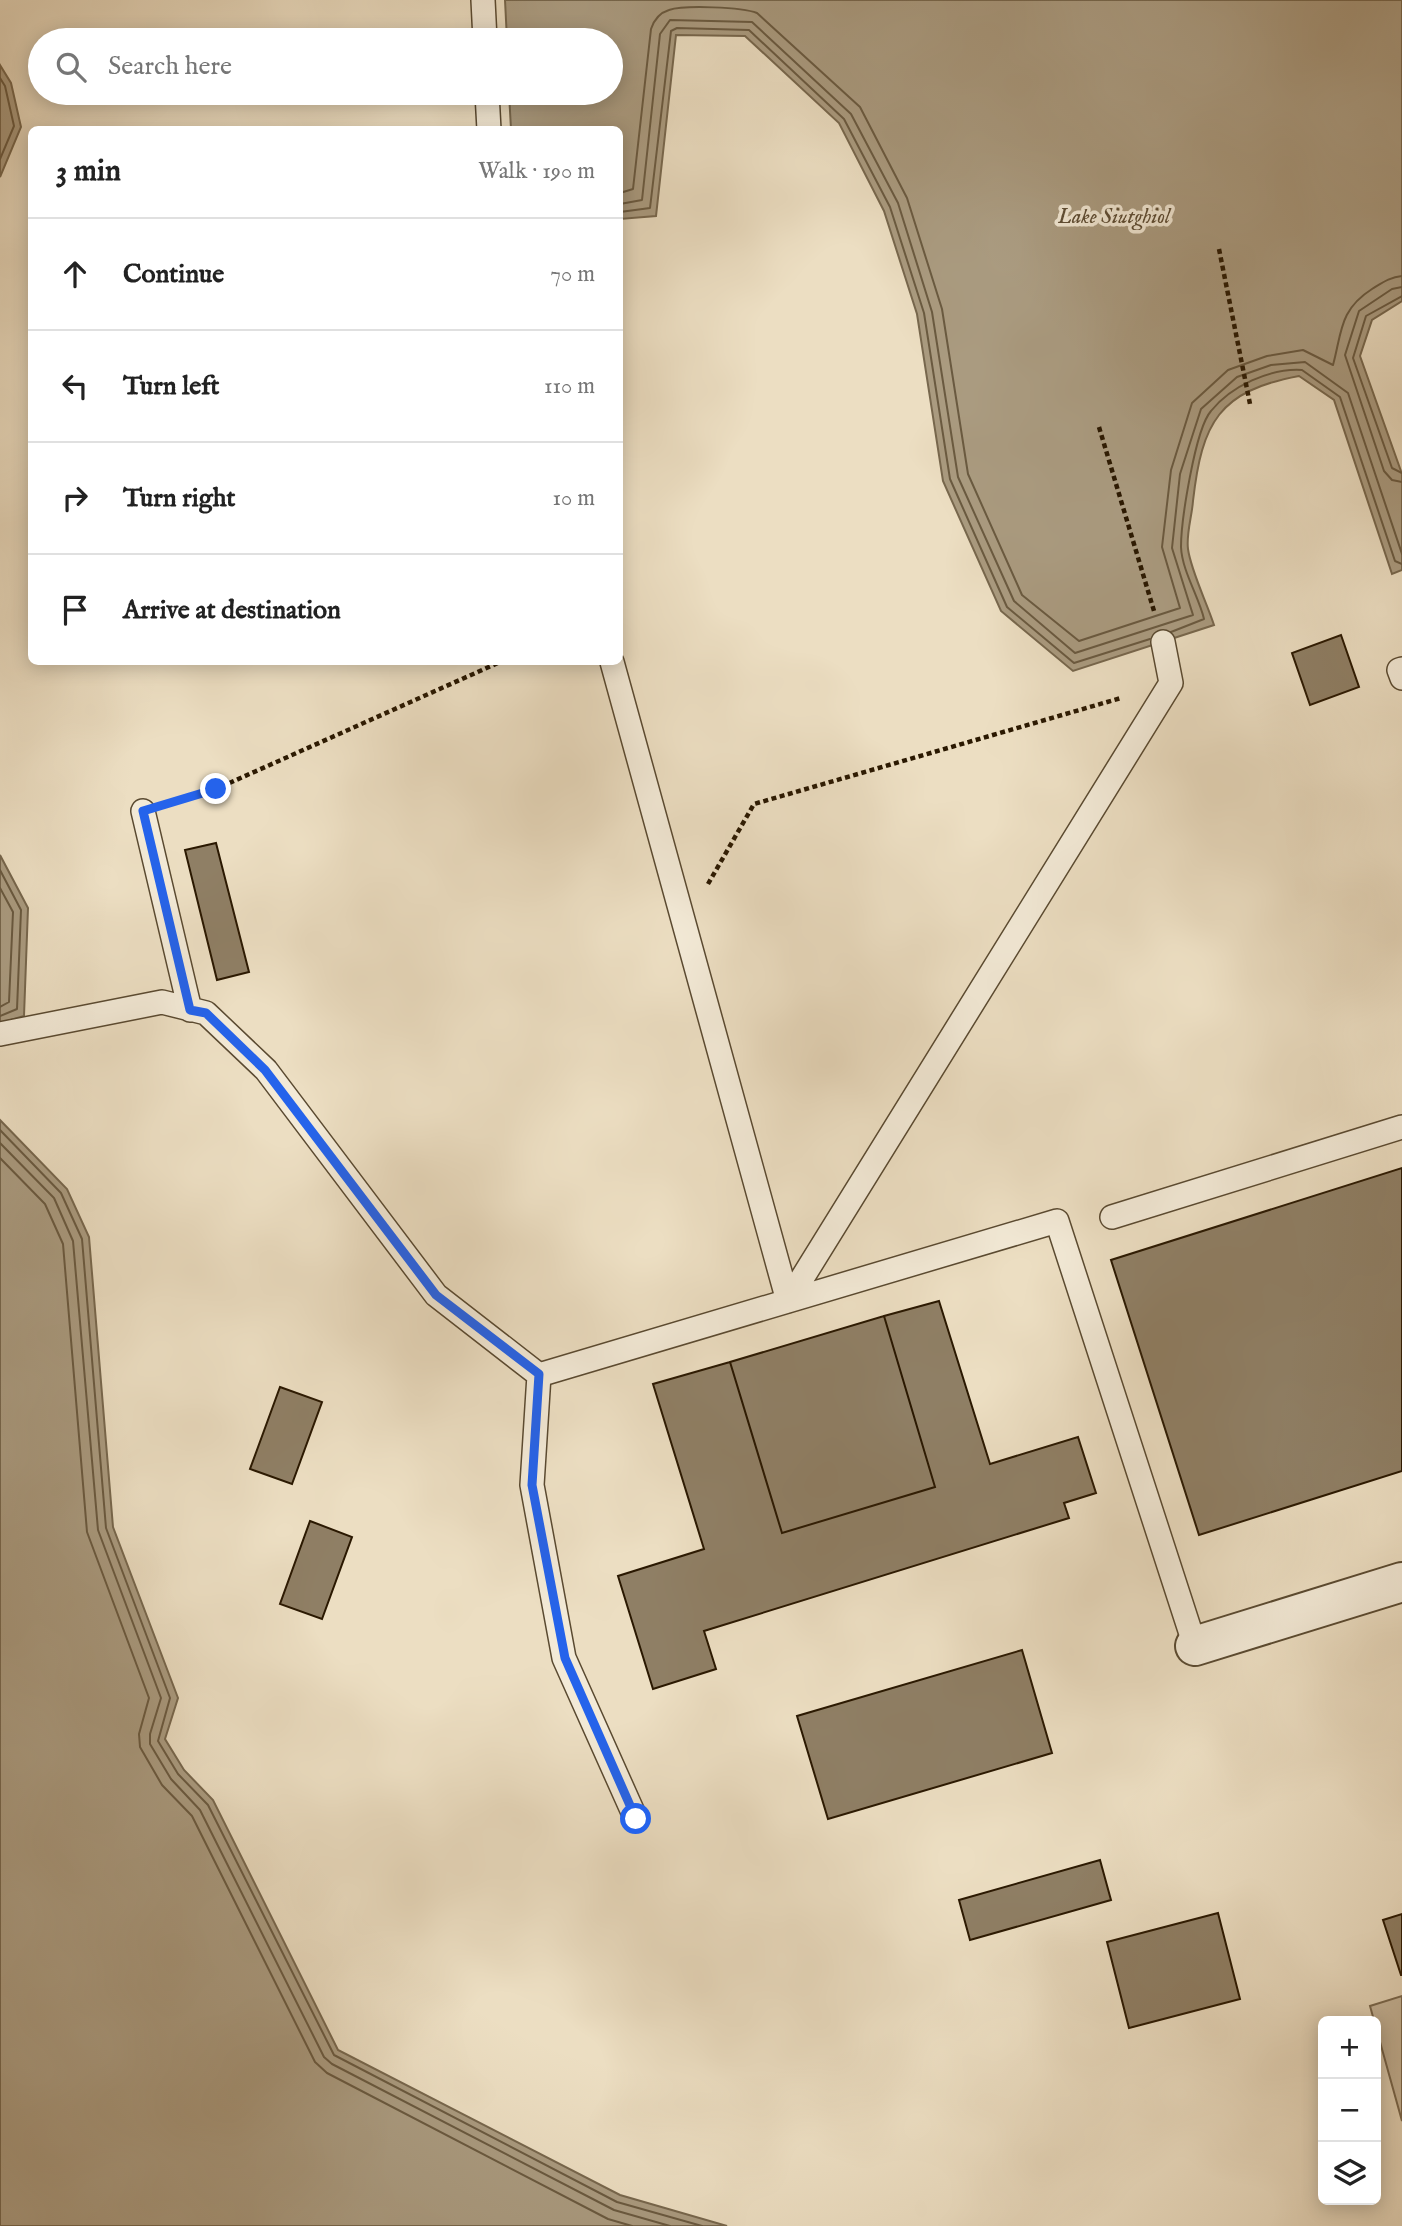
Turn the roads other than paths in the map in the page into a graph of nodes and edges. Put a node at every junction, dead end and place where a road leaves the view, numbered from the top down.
1 (483, 0) edge
2 (484, 28) edge
3 (488, 105) edge
4 (489, 126) edge
5 (1163, 642) road end
6 (613, 665) edge
7 (1402, 669) edge
8 (1402, 678) edge
9 (143, 811) road end
10 (190, 1010) junction
11 (0, 1034) edge
12 (1402, 1127) edge
13 (1112, 1217) dead end
14 (788, 1301) junction
15 (539, 1374) junction
16 (1402, 1582) edge
17 (1195, 1646) joint
18 (636, 1819) dead end

1 - 2 lane
3 - 4 lane
5 - 14 lane
6 - 14 lane
7 - 8 lane
9 - 10 lane
10 - 11 lane
10 - 15 lane
12 - 13 lane
14 - 15 lane
14 - 17 lane
15 - 18 lane
16 - 17 street

